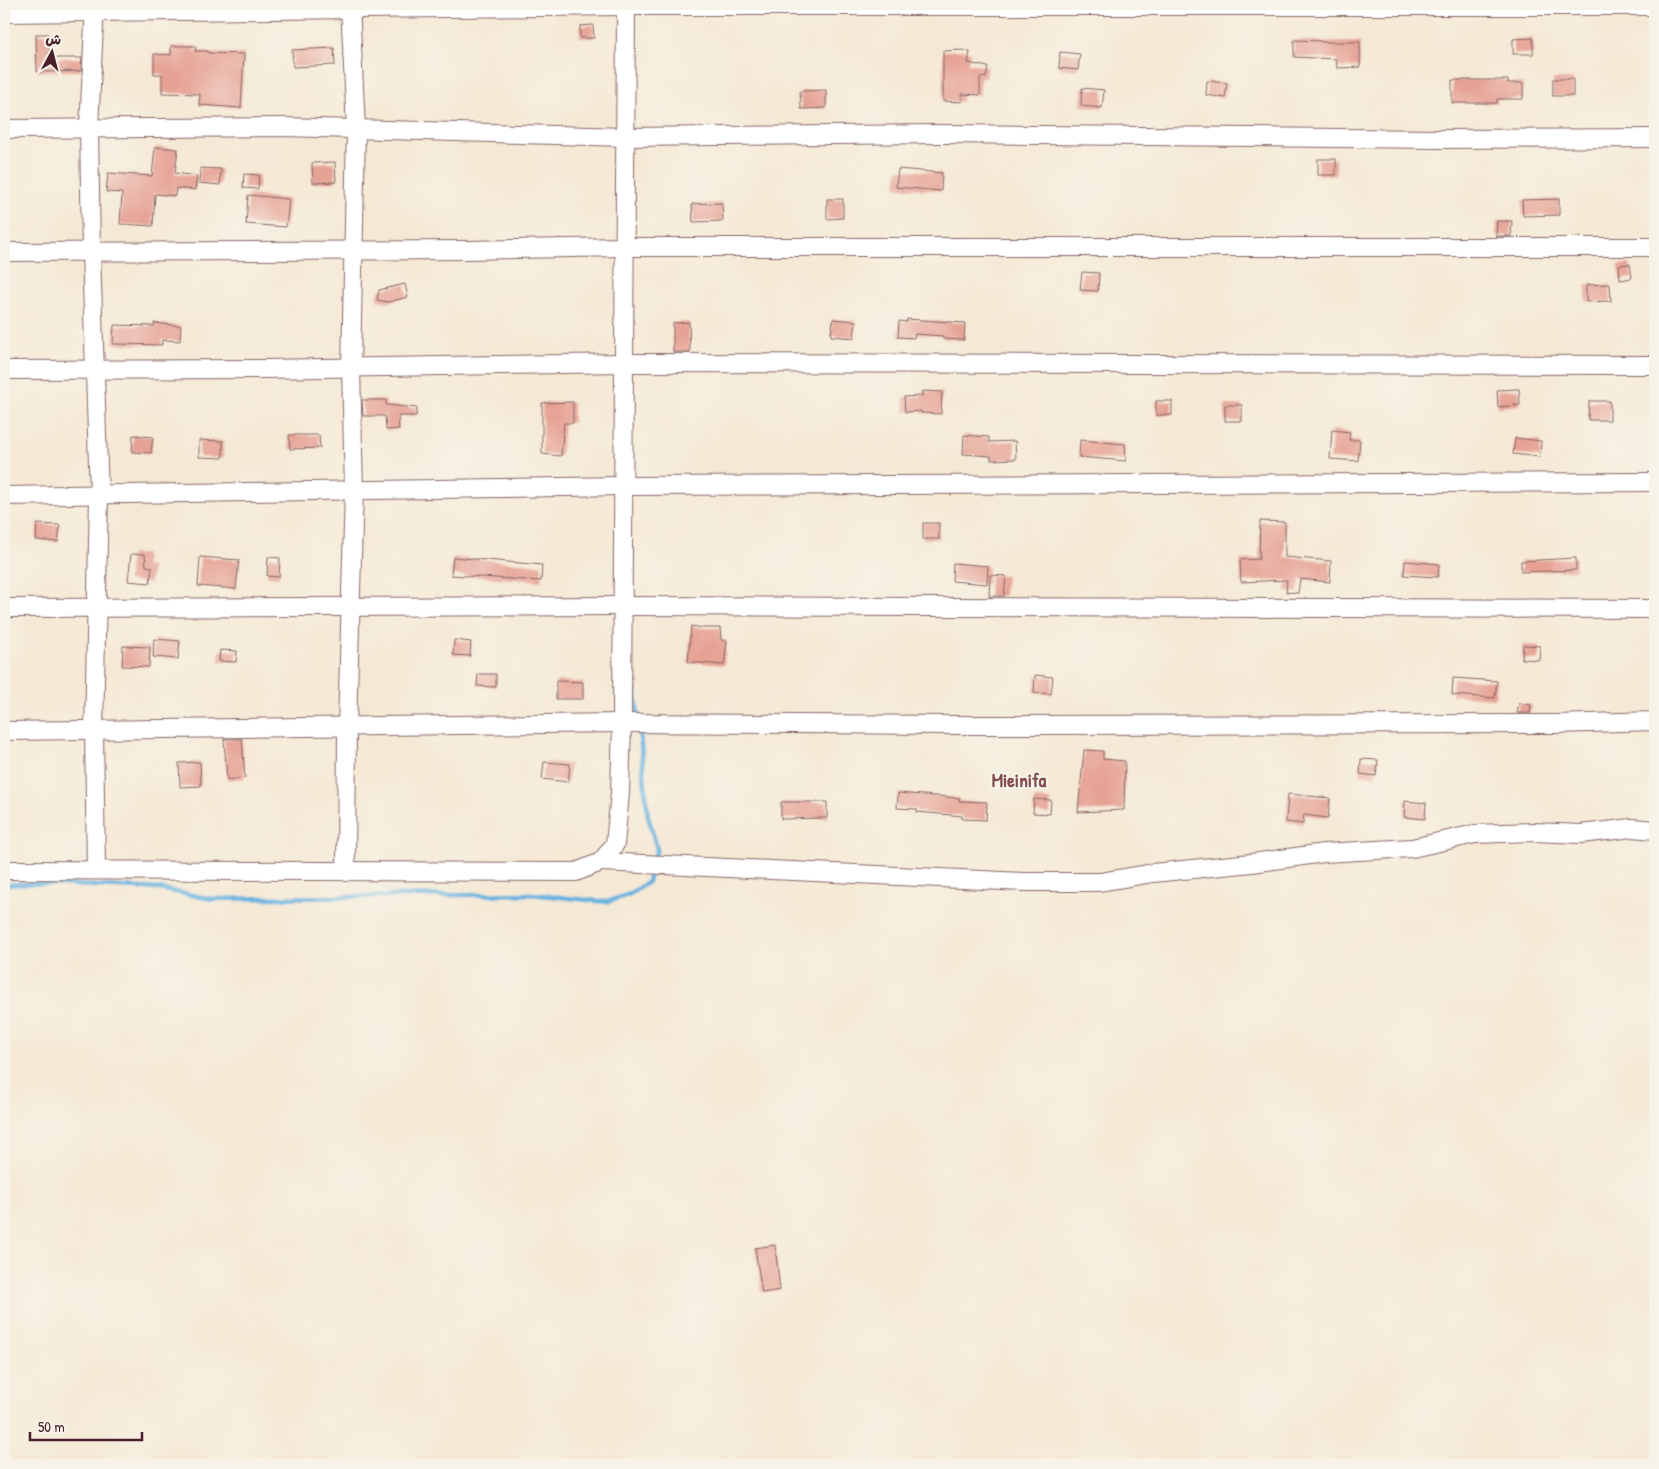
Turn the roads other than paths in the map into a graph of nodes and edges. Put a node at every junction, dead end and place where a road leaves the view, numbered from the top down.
1 (626, 5) edge
2 (350, 6) edge
3 (1655, 6) edge
4 (95, 8) edge
5 (4, 13) edge
6 (89, 128) junction
7 (4, 129) edge
8 (356, 129) junction
9 (625, 137) junction
10 (1655, 138) edge
11 (624, 247) junction
12 (1655, 247) edge
13 (354, 250) junction
14 (4, 252) edge
15 (91, 252) junction
16 (624, 363) junction
17 (1655, 365) edge
18 (351, 368) junction
19 (4, 370) edge
20 (95, 370) junction
21 (1655, 482) edge
22 (623, 486) junction
23 (354, 491) junction
24 (99, 495) junction
25 (4, 496) edge
26 (351, 606) junction
27 (622, 606) junction
28 (4, 608) edge
29 (96, 608) junction
30 (1655, 610) edge
31 (1655, 722) edge
32 (622, 723) junction
33 (347, 727) junction
34 (94, 730) junction
35 (4, 731) edge
36 (1655, 830) edge
37 (601, 862) junction
38 (4, 870) edge
39 (96, 870) junction
40 (346, 872) junction

1 - 2 street
1 - 3 street
1 - 9 street
2 - 4 street
2 - 8 street
4 - 5 street
4 - 6 street
6 - 7 street
6 - 8 street
6 - 15 street
8 - 9 street
8 - 13 street
9 - 10 street
9 - 11 street
11 - 12 street
11 - 13 street
11 - 16 street
13 - 15 street
13 - 18 street
14 - 15 street
15 - 20 street
16 - 17 street
16 - 18 street
16 - 22 street
18 - 20 street
18 - 23 street
19 - 20 street
20 - 24 street
21 - 22 street
22 - 23 street
22 - 27 street
23 - 24 street
23 - 26 street
24 - 25 street
24 - 29 street
26 - 27 street
26 - 29 street
26 - 33 street
27 - 30 street
27 - 32 street
28 - 29 street
29 - 34 street
31 - 32 street
32 - 33 street
32 - 37 street
33 - 34 street
33 - 40 street
34 - 35 street
34 - 39 street
36 - 37 street
37 - 40 street
38 - 39 street
39 - 40 street

